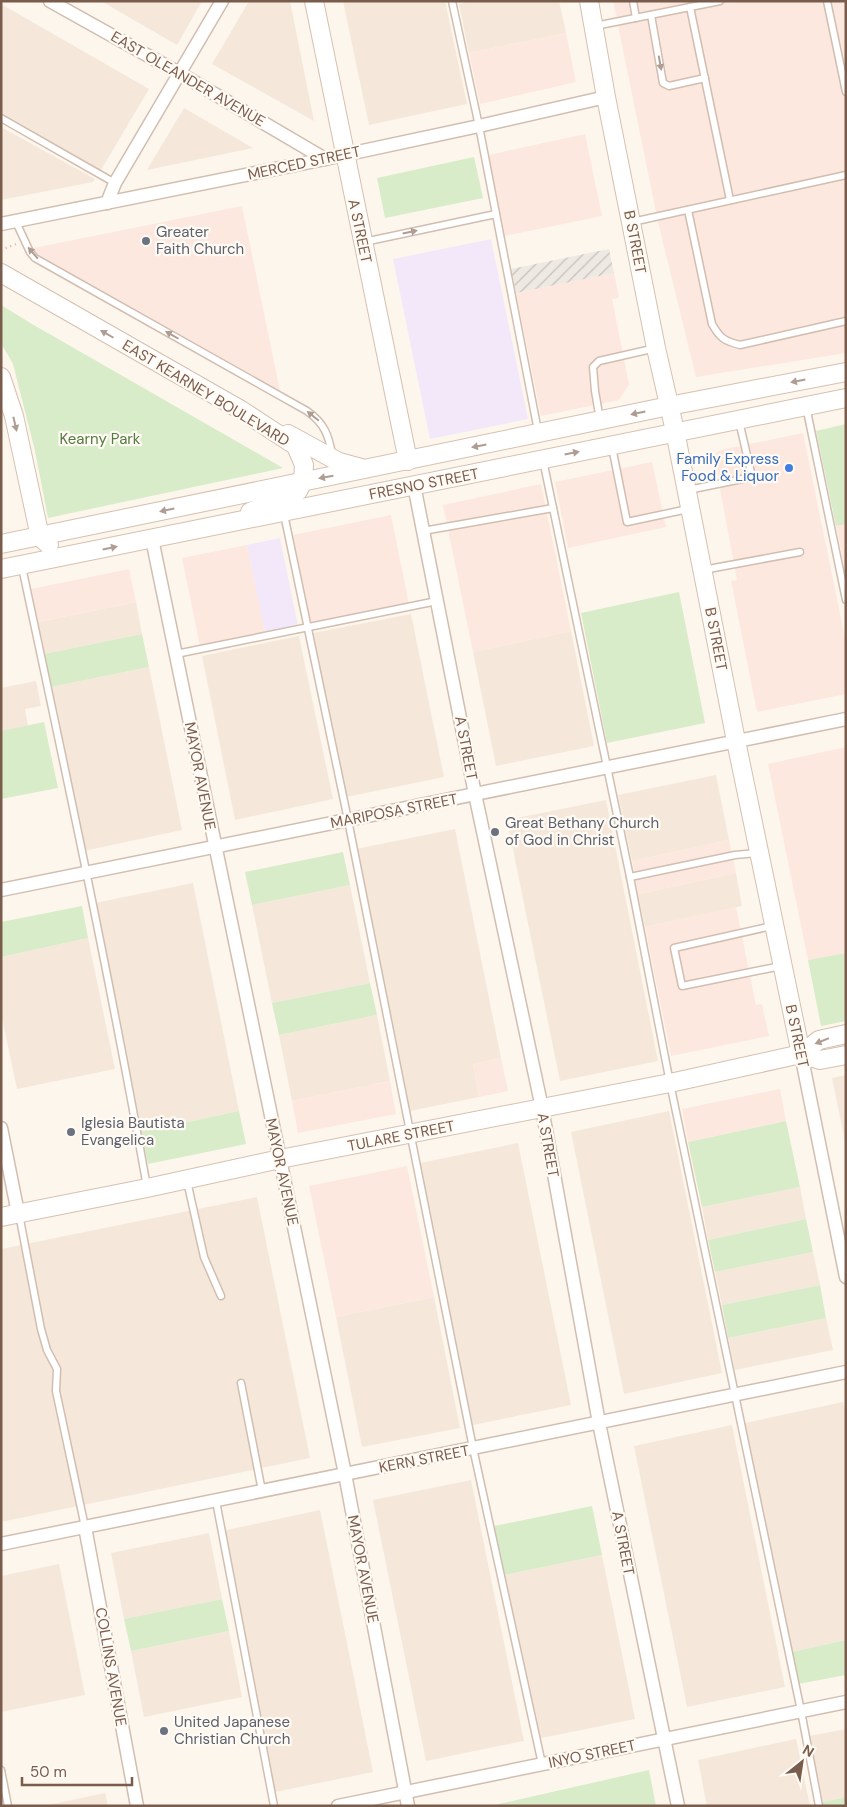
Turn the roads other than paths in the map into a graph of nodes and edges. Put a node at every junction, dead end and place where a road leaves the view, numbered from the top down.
1 (50, 1) edge
2 (222, 1) edge
3 (314, 1) edge
4 (452, 1) edge
5 (589, 1) edge
6 (633, 1) edge
7 (720, 1) edge
8 (827, 1) edge
9 (690, 7) junction
10 (651, 15) junction
11 (636, 18) junction
12 (594, 26) junction
13 (179, 74) junction
14 (705, 78) junction
15 (846, 92) edge
16 (606, 97) junction
17 (1, 118) edge
18 (479, 126) junction
19 (344, 154) junction
20 (325, 159) junction
21 (846, 175) edge
22 (115, 183) junction
23 (730, 200) junction
24 (106, 203) junction
25 (688, 210) junction
26 (496, 214) junction
27 (16, 222) junction
28 (631, 222) junction
29 (1, 224) edge
30 (362, 242) junction
31 (1, 273) edge
32 (846, 320) edge
33 (656, 348) junction
34 (846, 372) edge
35 (1, 377) edge
36 (846, 398) edge
37 (806, 405) junction
38 (669, 406) junction
39 (241, 410) junction
40 (739, 419) junction
41 (600, 421) junction
42 (675, 431) junction
43 (538, 434) junction
44 (611, 446) junction
45 (332, 459) junction
46 (543, 459) junction
47 (408, 461) junction
48 (368, 470) junction
49 (303, 481) junction
50 (414, 485) junction
51 (686, 490) junction
52 (553, 508) junction
53 (690, 509) junction
54 (284, 513) junction
55 (220, 525) junction
56 (423, 531) junction
57 (40, 537) junction
58 (152, 539) junction
59 (1, 544) edge
60 (800, 552) dead end
61 (68, 557) junction
62 (21, 566) junction
63 (1, 570) edge
64 (702, 570) junction
65 (846, 600) edge
66 (436, 601) junction
67 (308, 628) junction
68 (175, 654) junction
69 (846, 719) edge
70 (736, 742) junction
71 (606, 768) junction
72 (475, 794) junction
73 (348, 820) junction
74 (214, 847) junction
75 (759, 852) junction
76 (86, 873) junction
77 (630, 877) junction
78 (1, 890) edge
79 (773, 925) junction
80 (782, 966) junction
81 (846, 1034) edge
82 (800, 1054) junction
83 (846, 1055) edge
84 (670, 1083) junction
85 (542, 1108) junction
86 (1, 1128) edge
87 (410, 1134) junction
88 (280, 1159) junction
89 (187, 1180) junction
90 (147, 1188) junction
91 (18, 1213) junction
92 (1, 1217) edge
93 (846, 1277) edge
94 (221, 1296) dead end
95 (846, 1372) edge
96 (241, 1383) dead end
97 (736, 1395) junction
98 (599, 1423) junction
99 (473, 1448) junction
100 (345, 1474) junction
101 (262, 1491) junction
102 (216, 1501) junction
103 (85, 1527) junction
104 (1, 1544) edge
105 (846, 1702) edge
106 (801, 1711) junction
107 (663, 1739) junction
108 (542, 1764) junction
109 (1, 1770) edge
110 (405, 1792) junction
111 (8, 1806) edge
112 (137, 1806) edge
113 (274, 1806) edge
114 (338, 1806) edge
115 (408, 1806) edge
116 (678, 1806) edge
117 (819, 1806) edge

1 - 13 street, EAST OLEANDER AVENUE
2 - 13 street
3 - 19 main road, A STREET
4 - 18 lane
5 - 12 main road, B STREET
6 - 11 lane
7 - 9 lane
8 - 15 lane
9 - 10 lane
9 - 14 lane
10 - 11 lane
10 -> 14 lane
11 - 12 lane
12 - 16 main road, B STREET
13 - 20 street, EAST OLEANDER AVENUE
13 - 22 street
14 - 23 lane
16 - 18 street, MERCED STREET
16 - 28 main road, B STREET
17 - 22 lane
18 - 19 street, MERCED STREET
18 - 26 lane
19 - 20 street, MERCED STREET
19 - 30 main road, A STREET
20 - 24 street, MERCED STREET
21 - 23 lane
22 - 24 street
23 - 25 lane
24 - 27 street, MERCED STREET
25 - 28 lane
25 - 32 lane
30 -> 26 lane
26 - 43 lane
27 - 29 street, MERCED STREET
45 -> 27 lane
28 - 33 main road, B STREET
30 - 47 main road, A STREET
39 -> 31 main road, EAST KEARNEY BOULEVARD
33 - 38 main road, B STREET
33 - 41 lane
34 -> 38 main road, FRESNO STREET
35 -> 57 main road
36 - 37 main road, FRESNO STREET
37 - 40 main road, FRESNO STREET
37 - 65 lane
38 -> 41 main road, FRESNO STREET
38 - 42 main road, B STREET
39 - 45 main road
39 - 49 main road, EAST KEARNEY BOULEVARD
40 - 42 main road, FRESNO STREET
40 - 51 lane
41 - 43 main road, FRESNO STREET
42 - 44 main road, FRESNO STREET
42 - 51 main road, B STREET
43 -> 47 main road, FRESNO STREET
46 -> 44 main road, FRESNO STREET
44 - 53 lane
45 - 48 main road
46 - 50 main road, FRESNO STREET
46 - 52 lane
47 - 48 main road, FRESNO STREET
48 -> 49 main road, FRESNO STREET
49 - 55 main road
49 -> 57 main road, FRESNO STREET
50 - 54 main road, FRESNO STREET
50 - 56 street, A STREET
51 - 53 main road, B STREET
52 - 56 lane
52 - 71 lane
53 - 64 main road, B STREET
54 - 55 main road, FRESNO STREET
54 - 67 lane
55 - 58 main road, FRESNO STREET
56 - 66 street, A STREET
57 - 59 main road, FRESNO STREET
57 - 61 main road
61 -> 58 main road, FRESNO STREET
58 - 68 street, MAYOR AVENUE
60 - 64 lane
61 - 62 main road, FRESNO STREET
62 - 63 main road, FRESNO STREET
62 - 76 lane
64 - 70 main road, B STREET
66 - 67 lane
66 - 72 street, A STREET
67 - 68 lane
67 - 73 lane
68 - 74 street, MAYOR AVENUE
69 - 70 street, MARIPOSA STREET
70 - 71 street, MARIPOSA STREET
70 - 75 main road, B STREET
71 - 72 street, MARIPOSA STREET
71 - 77 lane
72 - 73 street, MARIPOSA STREET
72 - 85 street, A STREET
73 - 74 street, MARIPOSA STREET
73 - 87 lane
74 - 76 street, MARIPOSA STREET
74 - 88 street, MAYOR AVENUE
75 - 77 lane
75 - 79 main road, B STREET
76 - 78 street, MARIPOSA STREET
76 - 90 lane
77 - 84 lane
79 - 80 main road, B STREET
79 - 80 lane
80 - 82 main road, B STREET
81 -> 82 main road, TULARE STREET
82 - 83 main road, TULARE STREET
82 - 84 main road, TULARE STREET
82 - 93 street, B STREET
84 - 85 main road, TULARE STREET
84 - 97 lane
85 - 87 main road, TULARE STREET
85 - 98 street, A STREET
86 - 91 street
87 - 88 main road, TULARE STREET
87 - 99 lane
88 - 89 main road, TULARE STREET
88 - 100 street, MAYOR AVENUE
89 - 90 main road, TULARE STREET
89 - 94 lane
90 - 91 main road, TULARE STREET
91 - 92 main road, TULARE STREET
91 - 103 lane
95 - 97 street, KERN STREET
96 - 101 lane
97 - 98 street, KERN STREET
97 - 106 lane
98 - 99 street, KERN STREET
98 - 107 street, A STREET
99 - 100 street, KERN STREET
99 - 108 lane
100 - 101 street, KERN STREET
100 - 110 street, MAYOR AVENUE
101 - 102 street, KERN STREET
102 - 103 street, KERN STREET
102 - 113 lane
103 - 104 street, KERN STREET
103 - 112 street, COLLINS AVENUE
105 - 106 street, INYO STREET
106 - 107 street, INYO STREET
106 - 117 lane
107 - 108 street, INYO STREET
107 - 116 street, A STREET
108 - 110 street, INYO STREET
109 - 111 lane
110 - 114 street, INYO STREET
110 - 115 street, MAYOR AVENUE

